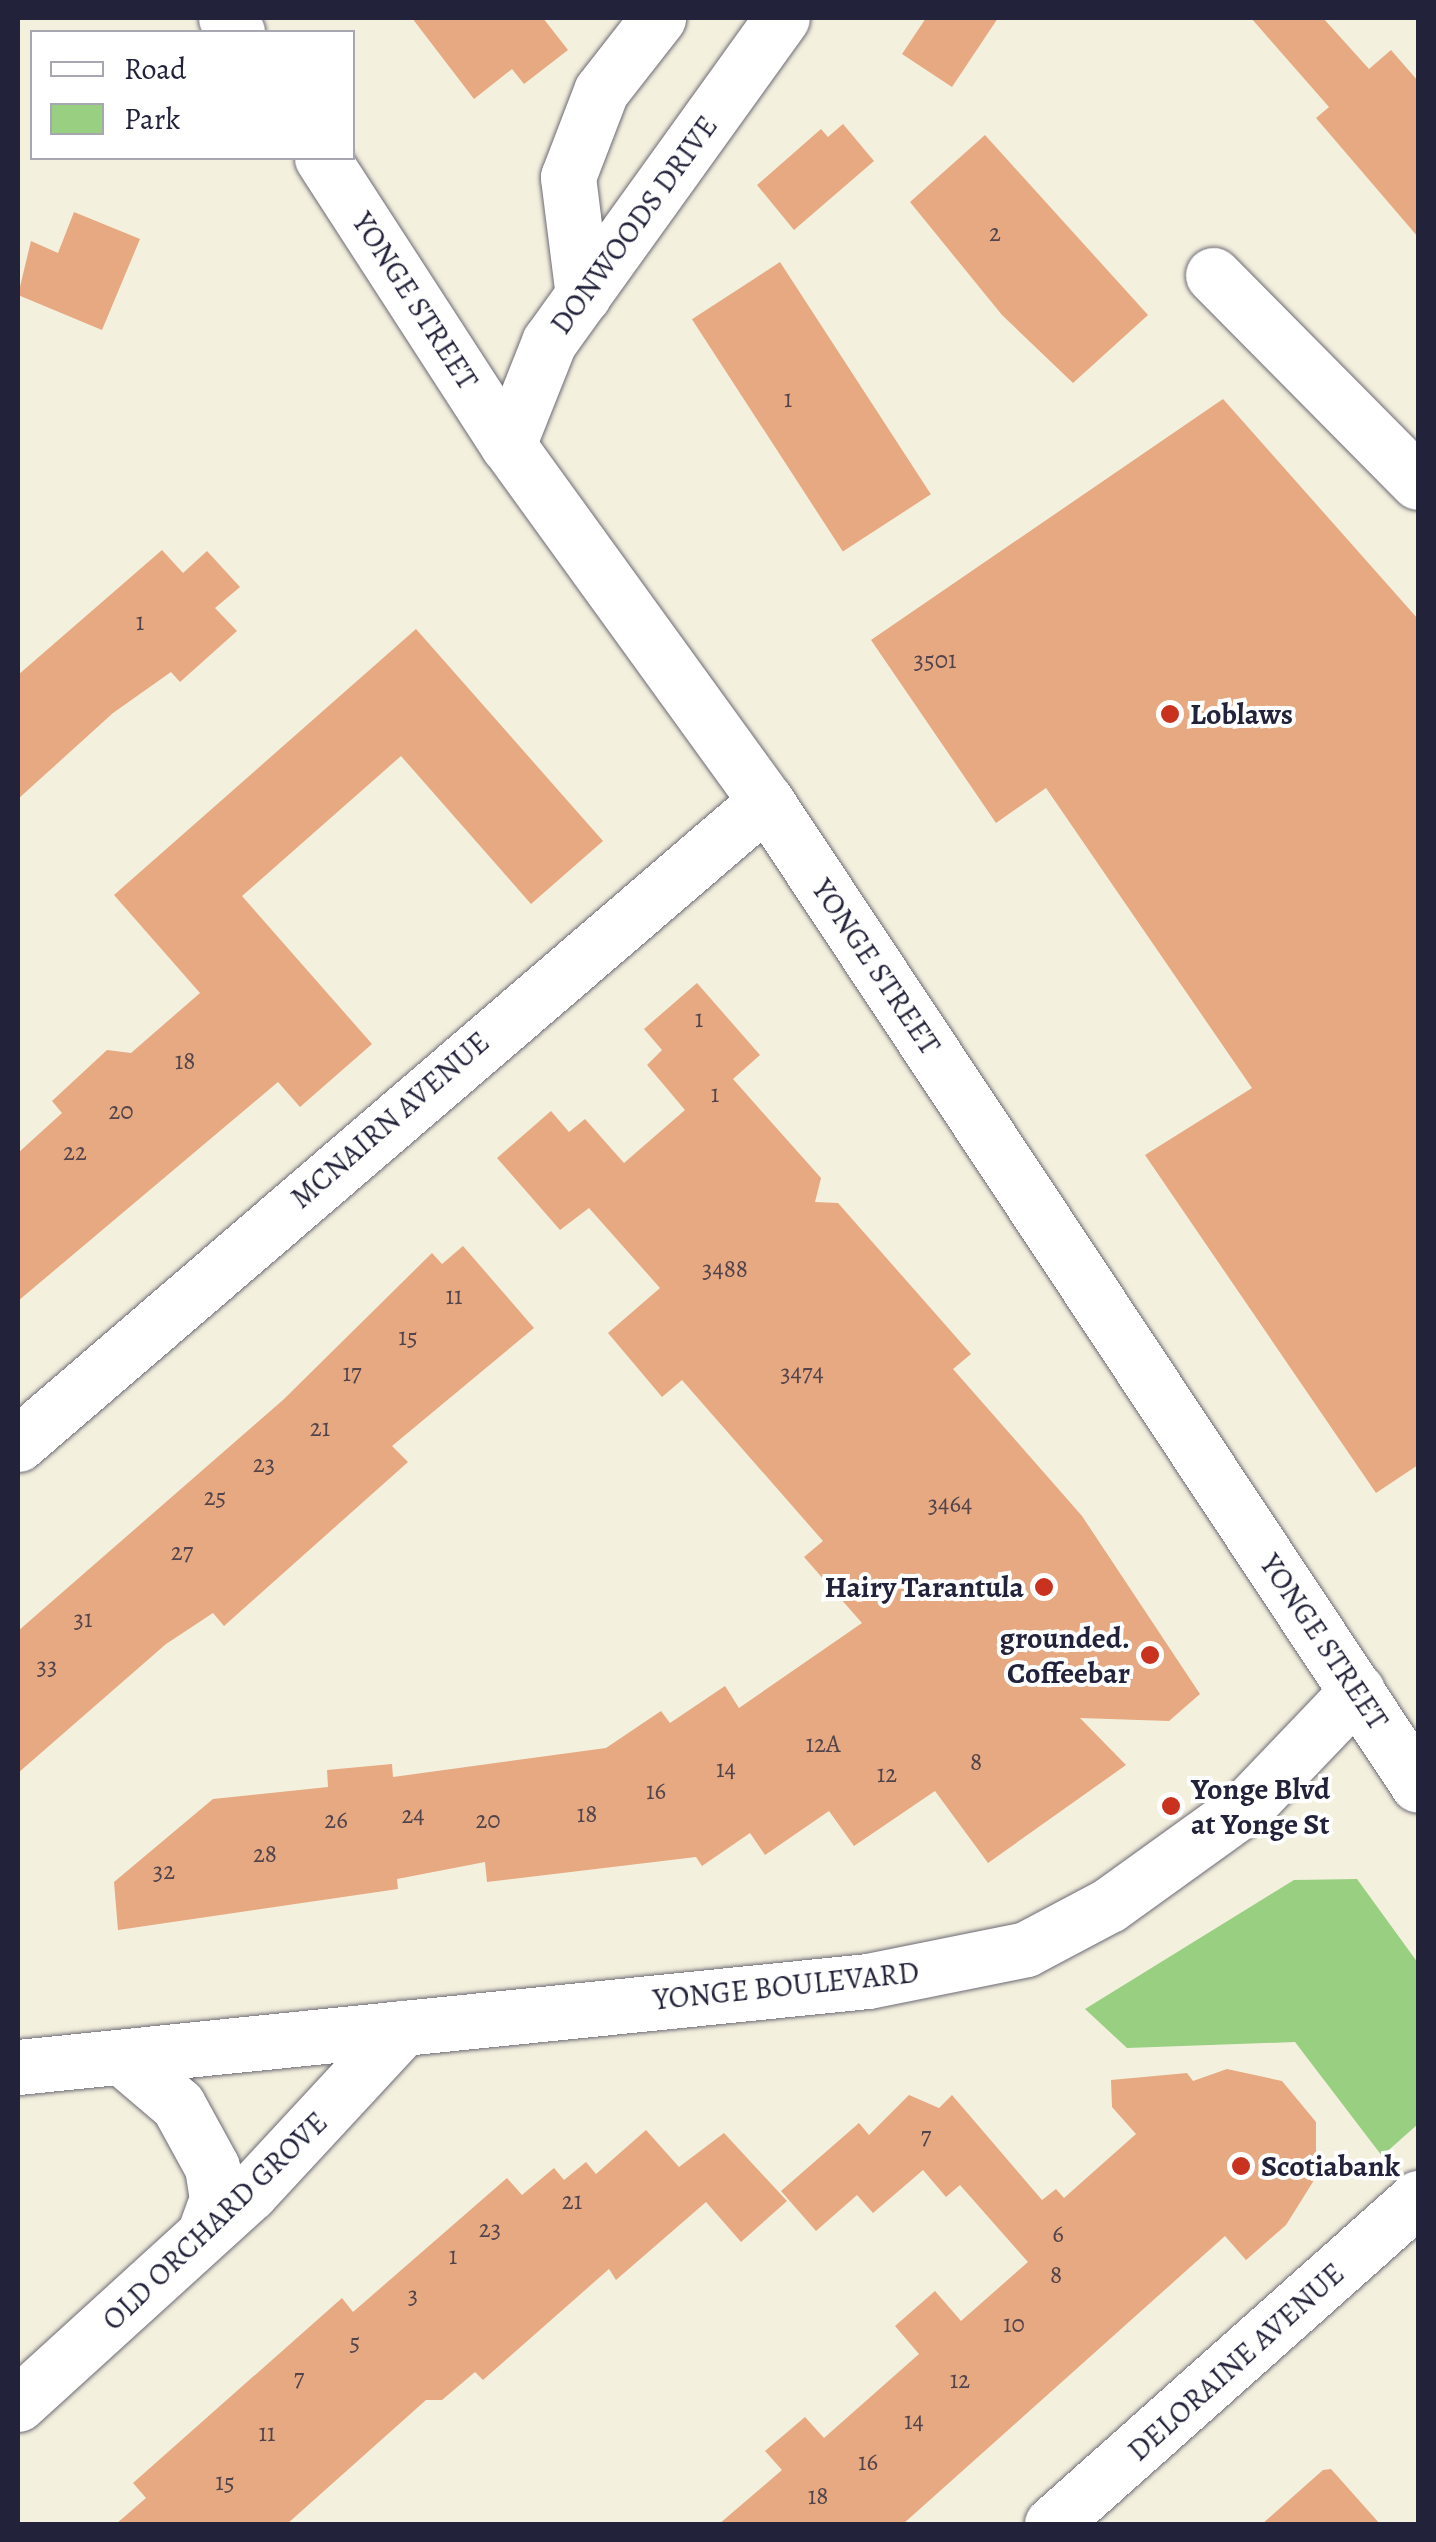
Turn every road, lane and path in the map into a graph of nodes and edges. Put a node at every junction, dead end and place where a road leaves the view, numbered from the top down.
1 (658, 18) edge
2 (782, 18) edge
3 (323, 160) edge
4 (1213, 275) dead end
5 (583, 296) junction
6 (508, 444) junction
7 (1418, 482) edge
8 (766, 801) junction
9 (18, 1444) edge
10 (1357, 1692) junction
11 (1418, 1785) edge
12 (403, 2028) junction
13 (124, 2059) junction
14 (18, 2067) edge
15 (1418, 2198) edge
16 (205, 2232) junction
17 (18, 2404) edge
18 (1052, 2524) edge

1 - 5 street
2 - 5 street, DONWOODS DRIVE
3 - 6 street, YONGE STREET
4 - 7 street
5 - 6 street, DONWOODS DRIVE
6 - 8 street, YONGE STREET
8 - 9 street, MCNAIRN AVENUE
8 - 10 street, YONGE STREET
10 - 11 street, YONGE STREET
10 - 12 street, YONGE BOULEVARD
12 - 13 street, YONGE BOULEVARD
12 - 16 street, OLD ORCHARD GROVE
13 - 14 street, YONGE BOULEVARD
13 - 16 street
15 - 18 street, DELORAINE AVENUE
16 - 17 street, OLD ORCHARD GROVE

